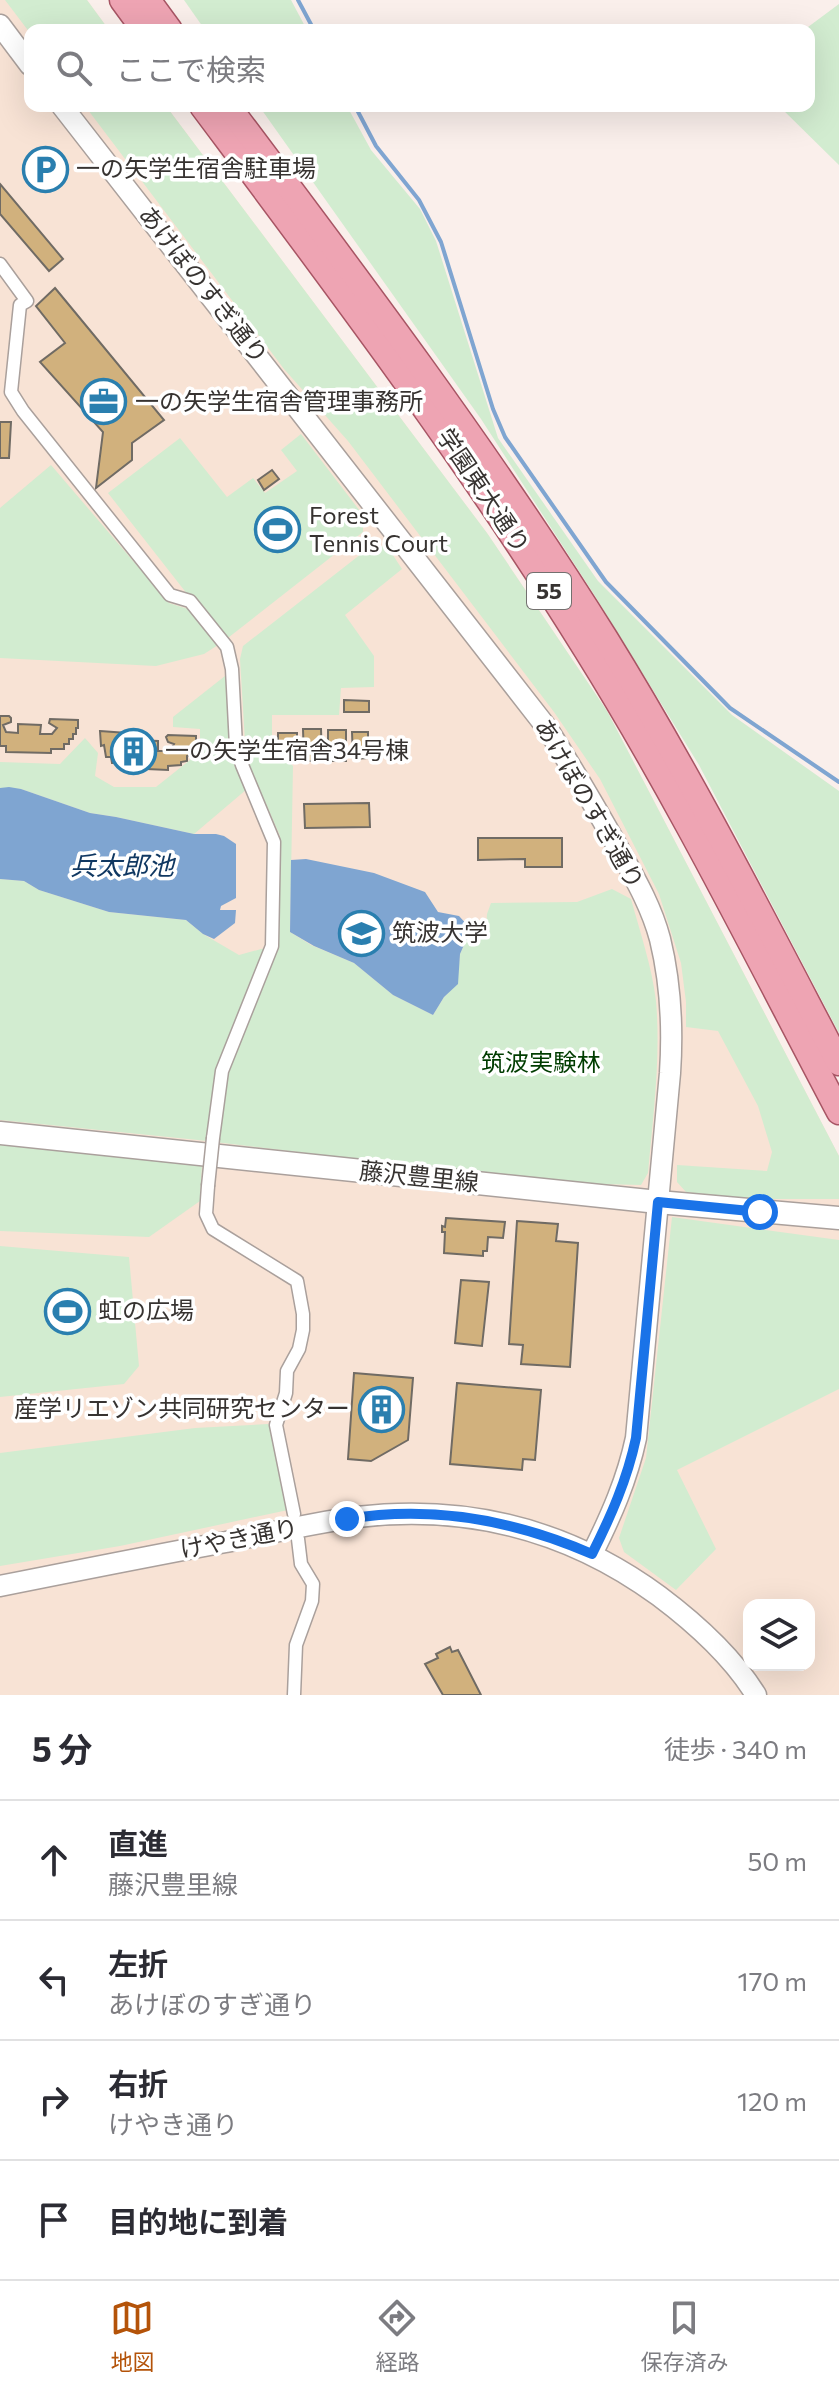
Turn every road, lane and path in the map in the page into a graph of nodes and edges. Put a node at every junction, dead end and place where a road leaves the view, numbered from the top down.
1 (122, 0) edge
2 (148, 0) edge
3 (140, 24) edge
4 (166, 24) edge
5 (0, 25) edge
6 (24, 57) edge
7 (67, 112) edge
8 (206, 112) edge
9 (232, 112) edge
10 (0, 264) edge
11 (839, 1063) edge
12 (839, 1112) edge
13 (0, 1133) edge
14 (658, 1202) junction
15 (839, 1218) edge
16 (294, 1514) dead end
17 (298, 1539) dead end
18 (592, 1554) junction
19 (0, 1586) edge
20 (294, 1695) edge
21 (756, 1695) edge

1 - 3 main road
2 - 4 main road
5 - 6 street
7 - 14 street, あけぼのすぎ通り
8 - 12 main road, 学園東大通り / 55
9 - 11 main road, 学園東大通り / 55
10 - 16 street, bridge
13 - 14 main road, 藤沢豊里線
14 - 15 main road, 藤沢豊里線
14 - 18 street, あけぼのすぎ通り
17 - 20 street
18 - 19 street, けやき通り
18 - 21 street, けやき通り

